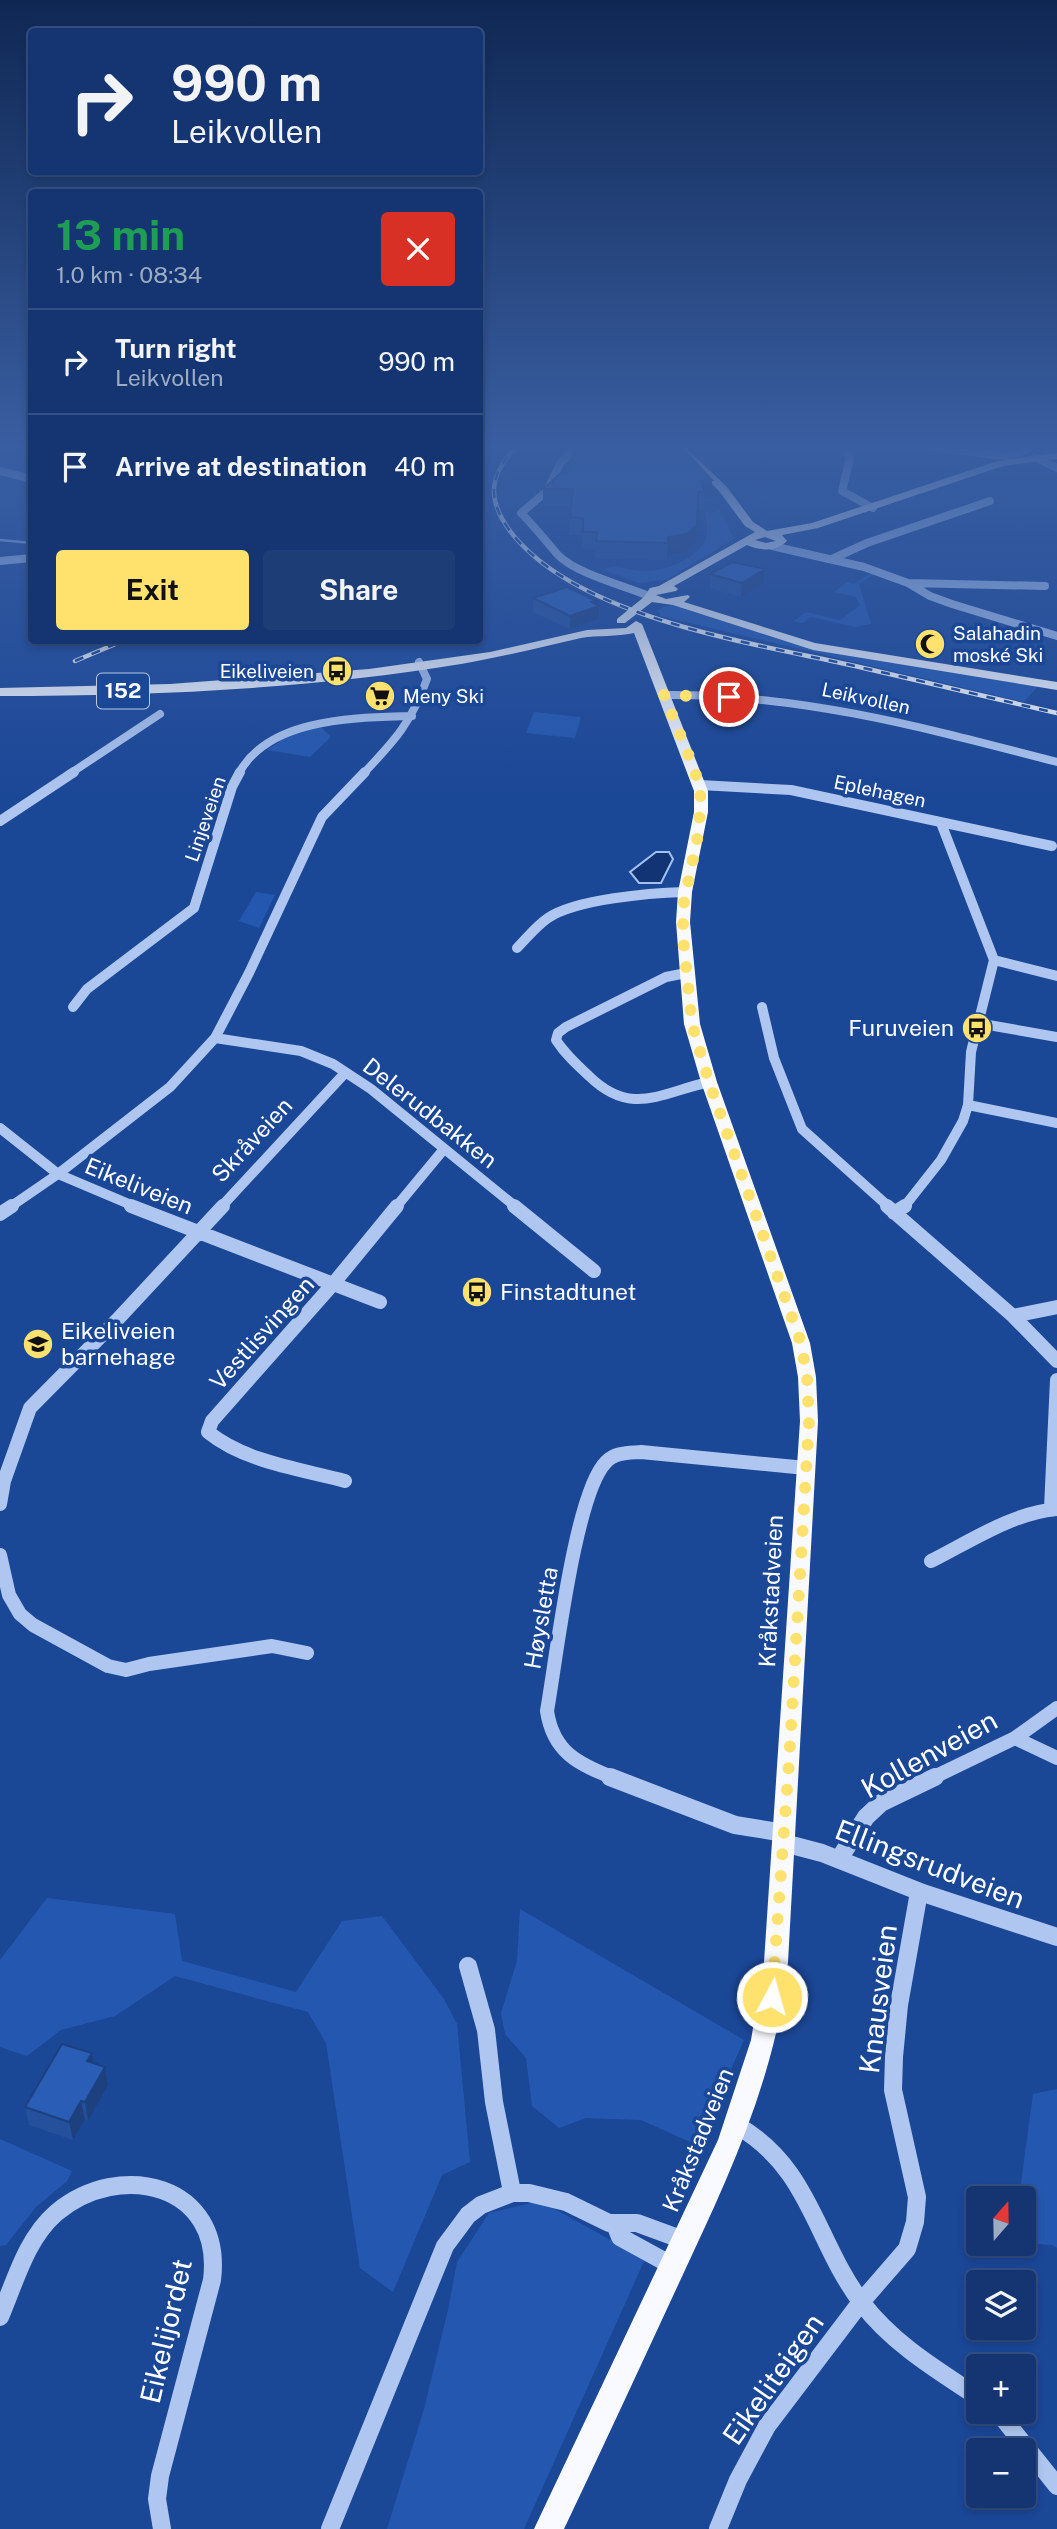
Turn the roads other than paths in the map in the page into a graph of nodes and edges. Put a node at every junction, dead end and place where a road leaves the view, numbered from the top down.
1 (576, 561) edge
2 (710, 561) edge
3 (725, 561) edge
4 (843, 561) edge
5 (908, 583) junction
6 (1045, 586) dead end
7 (655, 593) junction
8 (677, 598) junction
9 (619, 627) junction
10 (639, 631) junction
11 (1057, 636) edge
12 (421, 664) junction
13 (1057, 686) edge
14 (0, 692) edge
15 (664, 695) junction
16 (160, 714) dead end
17 (412, 716) junction
18 (1057, 762) edge
19 (700, 785) junction
20 (0, 821) edge
21 (941, 822) junction
22 (1052, 846) dead end
23 (685, 892) junction
24 (517, 948) dead end
25 (994, 960) junction
26 (686, 974) junction
27 (1057, 976) edge
28 (73, 1007) dead end
29 (762, 1007) dead end
30 (976, 1023) junction
31 (1057, 1037) edge
32 (215, 1038) junction
33 (345, 1073) junction
34 (709, 1082) junction
35 (968, 1105) junction
36 (1057, 1123) edge
37 (0, 1128) edge
38 (444, 1149) junction
39 (58, 1174) junction
40 (894, 1213) junction
41 (0, 1214) edge
42 (196, 1231) junction
43 (594, 1271) dead end
44 (333, 1284) junction
45 (380, 1302) dead end
46 (1057, 1307) edge
47 (1013, 1316) junction
48 (1057, 1361) edge
49 (1057, 1380) edge
50 (806, 1468) junction
51 (345, 1481) dead end
52 (0, 1504) edge
53 (583, 1508) joint
54 (1054, 1508) edge
55 (0, 1555) edge
56 (931, 1561) dead end
57 (307, 1653) dead end
58 (1057, 1708) edge
59 (1015, 1738) junction
60 (1057, 1758) edge
61 (784, 1838) junction
62 (839, 1859) junction
63 (919, 1892) junction
64 (1057, 1937) edge
65 (468, 1966) dead end
66 (738, 2126) junction
67 (512, 2192) junction
68 (615, 2224) junction
69 (686, 2241) junction
70 (673, 2266) junction
71 (861, 2302) junction
72 (0, 2317) edge
73 (966, 2389) edge
74 (1008, 2424) edge
75 (1057, 2486) edge
76 (162, 2529) edge
77 (330, 2529) edge
78 (549, 2529) edge
79 (718, 2529) edge

1 - 7 street
2 - 7 main road, 152
3 - 8 main road
4 - 5 street
5 - 6 street
5 - 11 street
7 - 8 main road
7 - 9 main road, 152
8 - 10 main road
8 - 13 main road
9 - 10 main road
9 - 10 main road, 152
9 - 12 main road, 152
10 - 15 main road, Kråkstadveien
12 - 14 main road, 152
12 - 17 street, Eikeliveien
15 - 18 street, Leikvollen
15 - 19 main road, Kråkstadveien
16 - 20 street
17 - 28 street, Linjeveien
17 - 32 street, Eikeliveien
19 - 21 street, Eplehagen
19 - 23 main road, Kråkstadveien
21 - 22 street, Eplehagen
21 - 25 street
23 - 24 street
23 - 26 main road, Kråkstadveien
25 - 27 street
25 - 30 street
26 - 34 main road, Kråkstadveien
26 - 34 street
29 - 40 street
30 - 31 street
30 - 35 street
32 - 33 street, Delerudbakken
32 - 39 street, Eikeliveien
33 - 38 street, Delerudbakken
33 - 42 street, Skråveien
34 - 50 main road, Kråkstadveien
35 - 36 street
35 - 40 street
37 - 39 street
38 - 43 street, Delerudbakken
38 - 44 street, Vestlisvingen
39 - 41 street
39 - 42 street, Eikeliveien
40 - 47 street
42 - 44 street, Eikeliveien
42 - 52 street, Skråveien
44 - 45 street, Eikeliveien
44 - 51 street, Vestlisvingen
46 - 47 street
47 - 48 street
49 - 54 street
50 - 53 street, Høysletta
50 - 61 main road, Kråkstadveien
53 - 61 street, Høysletta
54 - 56 street
55 - 57 street
58 - 59 street, Kollenveien
59 - 60 street
59 - 62 street, Kollenveien
61 - 62 street, Ellingsrudveien
61 - 66 main road, Kråkstadveien
62 - 63 street, Ellingsrudveien
63 - 64 street, Ellingsrudveien
63 - 71 street, Knausveien
65 - 67 street
66 - 69 main road, Kråkstadveien
66 - 71 street
67 - 68 street
67 - 77 street
68 - 69 street
68 - 70 street
69 - 70 main road, Kråkstadveien
70 - 78 main road, Kråkstadveien
71 - 73 street
71 - 79 street, Eikeliteigen
72 - 76 street, Eikelijordet
74 - 75 street

